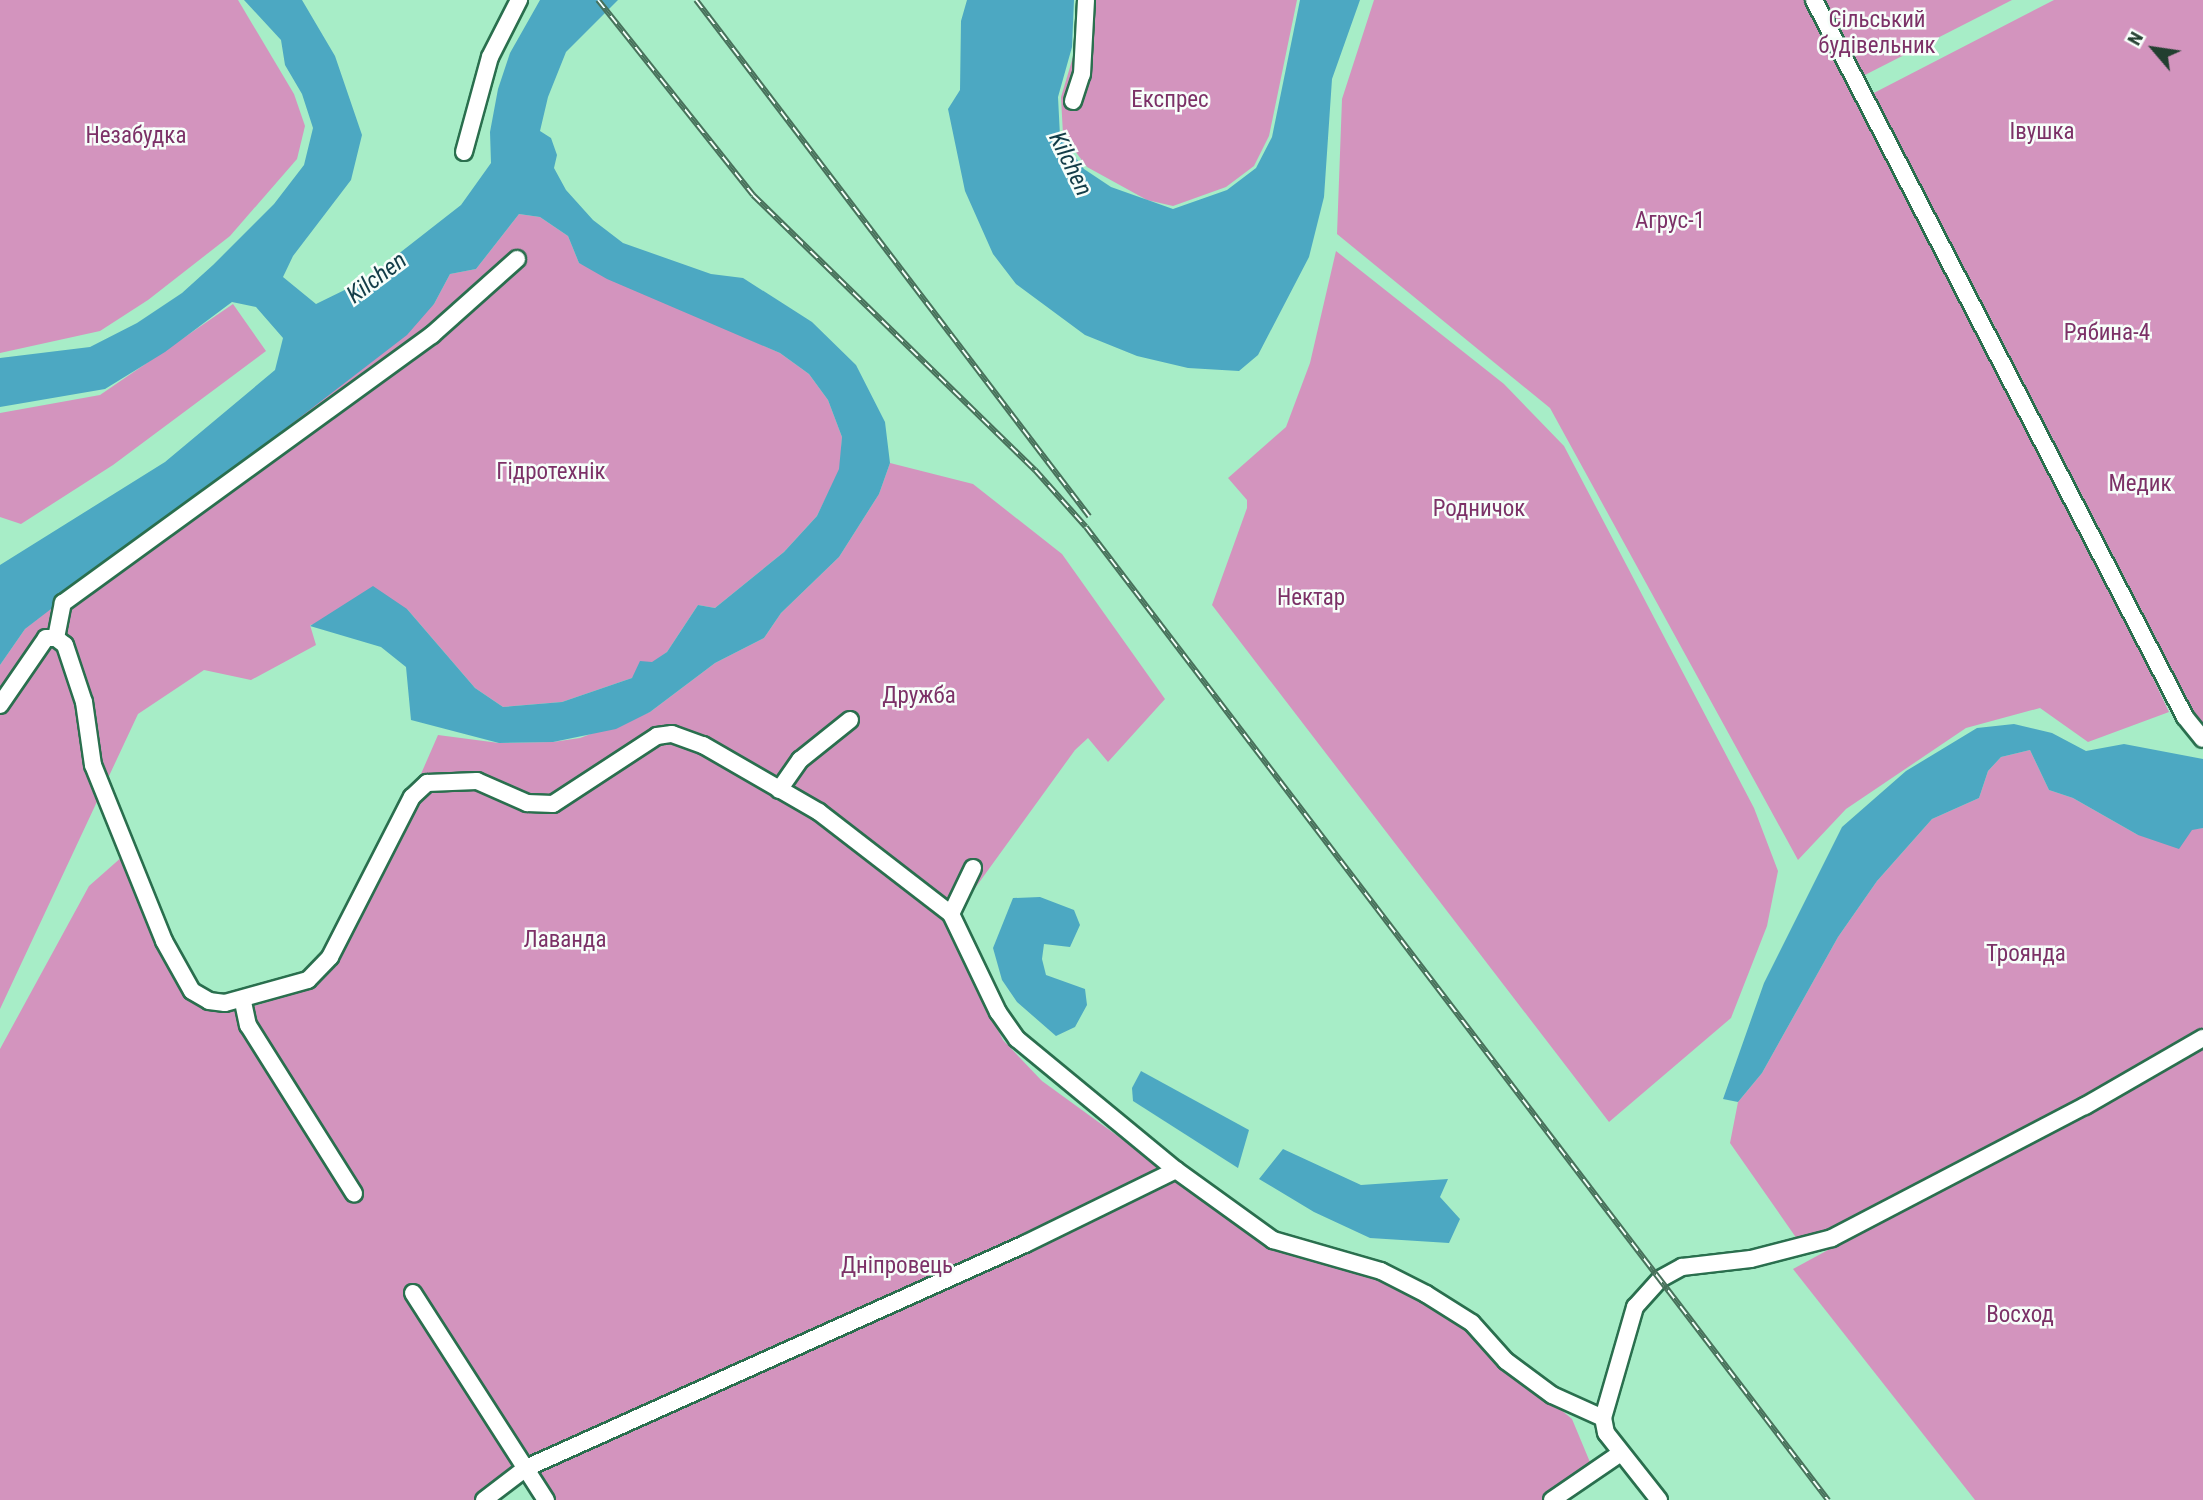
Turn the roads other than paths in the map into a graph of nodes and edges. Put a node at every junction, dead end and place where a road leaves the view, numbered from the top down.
1 (519, 0) edge
2 (1086, 0) edge
3 (1814, 0) edge
4 (1073, 101) dead end
5 (464, 152) dead end
6 (517, 259) dead end
7 (56, 638) junction
8 (0, 705) edge
9 (850, 720) dead end
10 (2203, 739) edge
11 (779, 789) junction
12 (973, 868) dead end
13 (951, 914) junction
14 (243, 1002) junction
15 (2203, 1038) edge
16 (1176, 1171) junction
17 (354, 1193) dead end
18 (413, 1293) dead end
19 (1603, 1418) junction
20 (1620, 1452) junction
21 (526, 1468) junction
22 (484, 1500) edge
23 (546, 1500) edge
24 (1552, 1500) edge
25 (1659, 1500) edge

1 - 5 street
2 - 4 street
3 - 10 street
6 - 7 street
7 - 8 street
7 - 14 street
9 - 11 street
11 - 13 street
11 - 14 street
12 - 13 street
13 - 16 street
14 - 17 street
15 - 19 street
16 - 19 street
16 - 21 street
18 - 21 street
19 - 20 street
20 - 24 street
20 - 25 street
21 - 22 street
21 - 23 street

